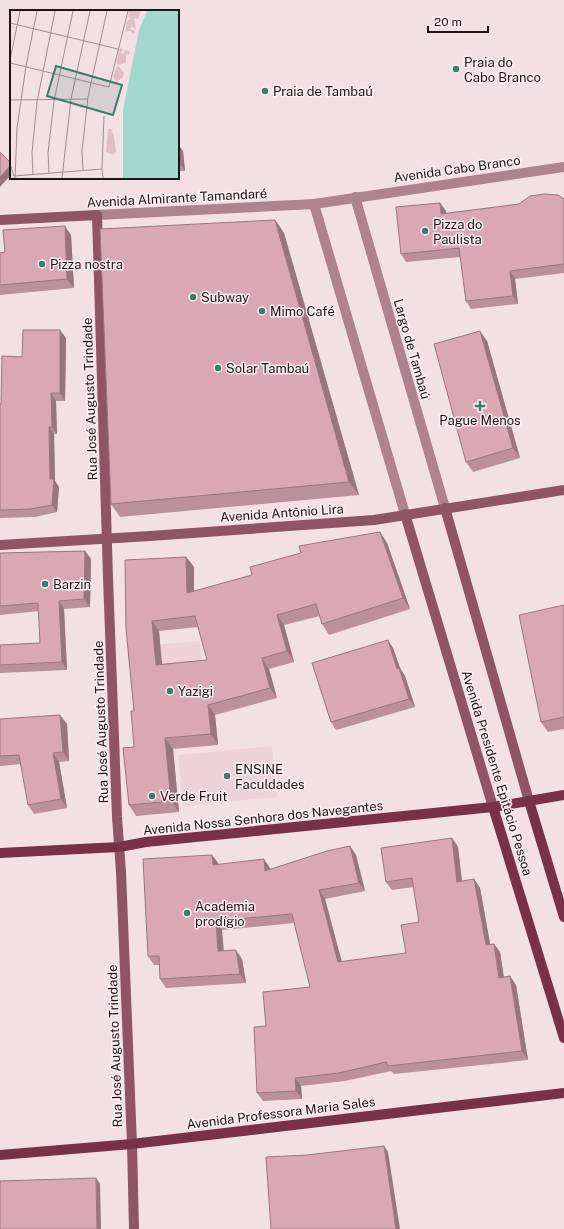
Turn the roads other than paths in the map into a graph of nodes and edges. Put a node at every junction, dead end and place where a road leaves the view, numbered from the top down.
1 (564, 167) edge
2 (354, 197) junction
3 (314, 204) junction
4 (97, 215) junction
5 (0, 220) edge
6 (564, 490) edge
7 (445, 508) junction
8 (405, 514) junction
9 (107, 538) junction
10 (0, 545) edge
11 (564, 795) edge
12 (529, 801) junction
13 (493, 807) junction
14 (119, 847) junction
15 (0, 853) edge
16 (564, 917) edge
17 (564, 1038) edge
18 (564, 1094) edge
19 (132, 1144) junction
20 (0, 1155) edge
21 (134, 1229) edge

1 - 2 street, Avenida Cabo Branco
2 - 3 street, Avenida Almirante Tamandaré
2 - 7 street, Largo de Tambaú
3 - 4 street, Avenida Almirante Tamandaré
3 - 8 street
4 - 5 main road, Avenida Almirante Tamandaré
4 - 9 main road, Rua José Augusto Trindade
6 - 7 main road, Avenida Antônio Lira
7 - 8 main road, Avenida Antônio Lira
7 - 12 main road, Avenida Presidente Epitácio Pessoa
8 - 9 main road, Avenida Antônio Lira
8 - 13 main road, Avenida Presidente Epitácio Pessoa
9 - 10 main road, Avenida Antônio Lira
9 - 14 main road, Rua José Augusto Trindade
11 - 12 main road, Avenida Nossa Senhora dos Navegantes
12 - 13 main road, Avenida Nossa Senhora dos Navegantes
12 - 16 main road, Avenida Presidente Epitácio Pessoa
13 - 14 main road, Avenida Nossa Senhora dos Navegantes
13 - 17 main road, Avenida Presidente Epitácio Pessoa
14 - 15 main road, Avenida Nossa Senhora dos Navegantes
14 - 19 main road, Rua José Augusto Trindade
18 - 19 main road, Avenida Professora Maria Sales
19 - 20 main road, Avenida Professora Maria Sales
19 - 21 main road, Rua José Augusto Trindade

